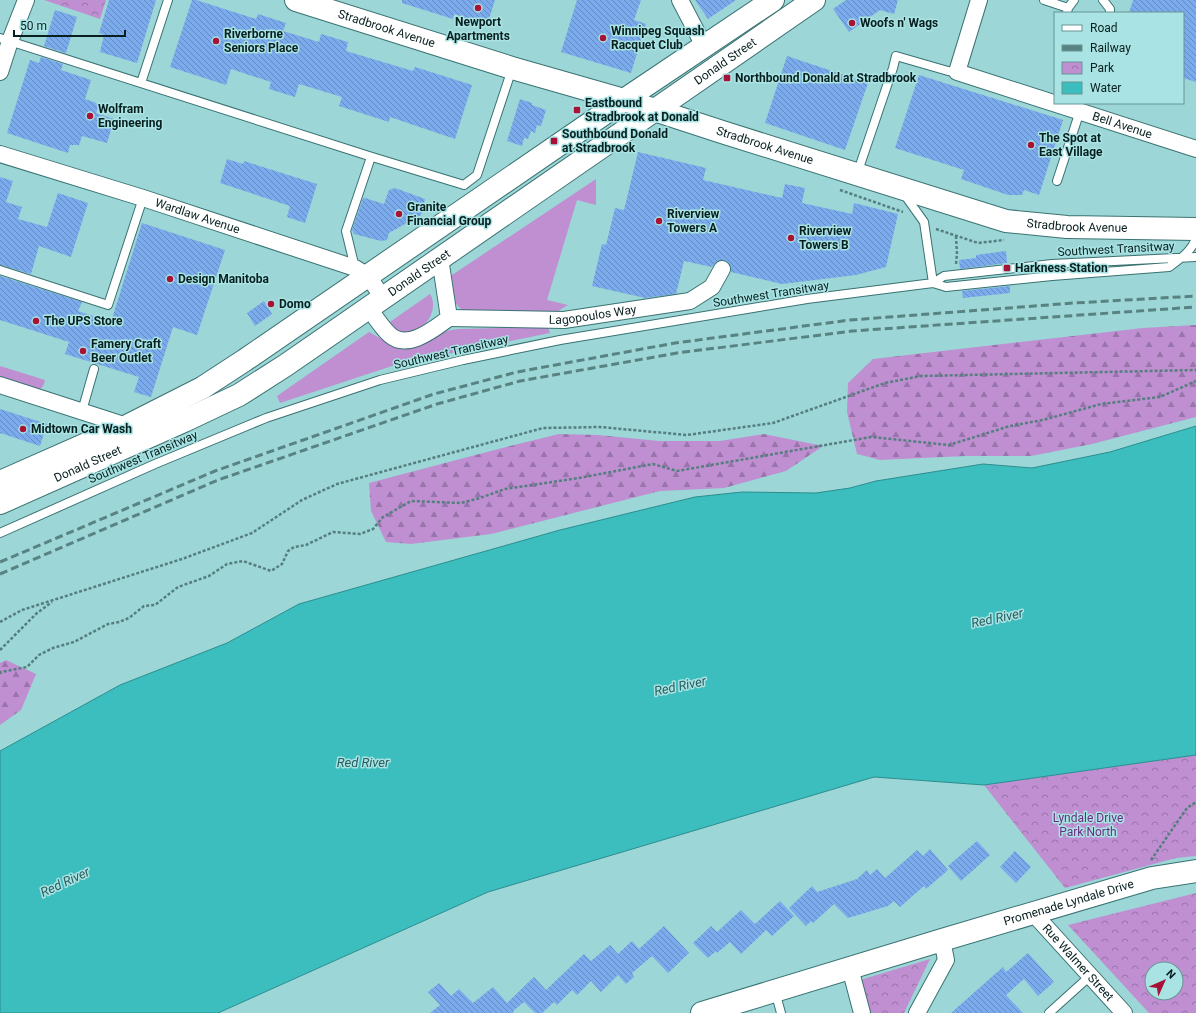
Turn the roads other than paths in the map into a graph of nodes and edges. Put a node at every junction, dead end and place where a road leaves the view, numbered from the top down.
1 (26, 0) edge
2 (168, 0) edge
3 (296, 0) edge
4 (680, 0) edge
5 (773, 0) edge
6 (814, 0) edge
7 (979, 0) edge
8 (1044, 0) edge
9 (1074, 0) edge
10 (1103, 0) edge
11 (1068, 10) edge
12 (1110, 12) edge
13 (5, 39) edge
14 (704, 46) junction
15 (512, 68) junction
16 (0, 72) edge
17 (957, 72) junction
18 (141, 83) junction
19 (624, 100) junction
20 (1054, 103) edge
21 (1058, 104) edge
22 (653, 110) junction
23 (1080, 111) junction
24 (1196, 149) edge
25 (0, 154) edge
26 (370, 157) junction
27 (857, 174) junction
28 (1056, 181) dead end
29 (900, 188) junction
30 (143, 198) junction
31 (1196, 229) edge
32 (1196, 238) edge
33 (1183, 257) junction
34 (1196, 257) edge
35 (440, 258) junction
36 (722, 269) dead end
37 (0, 270) edge
38 (362, 272) junction
39 (933, 283) junction
40 (653, 298) dead end
41 (376, 303) junction
42 (636, 309) junction
43 (449, 318) junction
44 (94, 369) dead end
45 (0, 385) edge
46 (82, 411) junction
47 (127, 426) junction
48 (0, 482) edge
49 (0, 503) edge
50 (0, 533) edge
51 (1196, 871) edge
52 (1033, 913) junction
53 (942, 940) junction
54 (850, 968) junction
55 (1090, 976) junction
56 (774, 990) junction
57 (702, 1013) edge
58 (782, 1013) edge
59 (862, 1013) edge
60 (917, 1013) edge
61 (1049, 1013) edge
62 (1124, 1013) edge

1 - 13 street
2 - 18 lane
3 - 15 main road, Stradbrook Avenue
4 - 14 street
5 - 14 main road, Donald Street
6 - 22 main road, Donald Street
7 - 17 street
8 - 11 lane
9 - 11 lane
10 - 12 lane
13 - 16 street
13 - 18 lane
14 - 19 main road, Donald Street
15 - 19 main road, Stradbrook Avenue
15 - 26 lane
17 - 20 street, Bell Avenue
17 - 27 lane
18 - 26 lane
19 - 22 main road, Stradbrook Avenue
19 - 38 main road, Donald Street
21 - 23 street, Bell Avenue
22 - 27 main road, Stradbrook Avenue
22 - 35 main road, Donald Street
23 - 24 street, Bell Avenue
23 - 28 lane
25 - 30 street, Wardlaw Avenue
26 - 38 lane
27 - 29 main road, Stradbrook Avenue
29 - 31 main road, Stradbrook Avenue
29 - 39 lane
30 - 37 lane
30 - 38 street, Wardlaw Avenue
32 - 33 lane, Southwest Transitway
33 - 34 lane, Southwest Transitway
33 - 39 lane, Southwest Transitway
33 - 39 lane, Southwest Transitway
35 - 41 main road, Donald Street
35 - 43 street
36 - 42 street, Lagopoulos Way
38 - 41 street
38 - 47 main road, Donald Street
39 - 50 lane, Southwest Transitway
40 - 42 lane
41 - 43 street
41 - 49 main road, Donald Street
42 - 43 street, Lagopoulos Way
44 - 46 lane
45 - 46 street
46 - 47 street
47 - 48 main road, Donald Street
51 - 52 main road, Promenade Lyndale Drive
52 - 53 main road, Promenade Lyndale Drive
52 - 55 street, Rue Walmer Street
53 - 54 main road, Promenade Lyndale Drive
53 - 60 street
54 - 56 main road, Promenade Lyndale Drive
54 - 59 street
55 - 61 lane
55 - 62 street, Rue Walmer Street
56 - 57 main road, Promenade Lyndale Drive
56 - 58 lane

